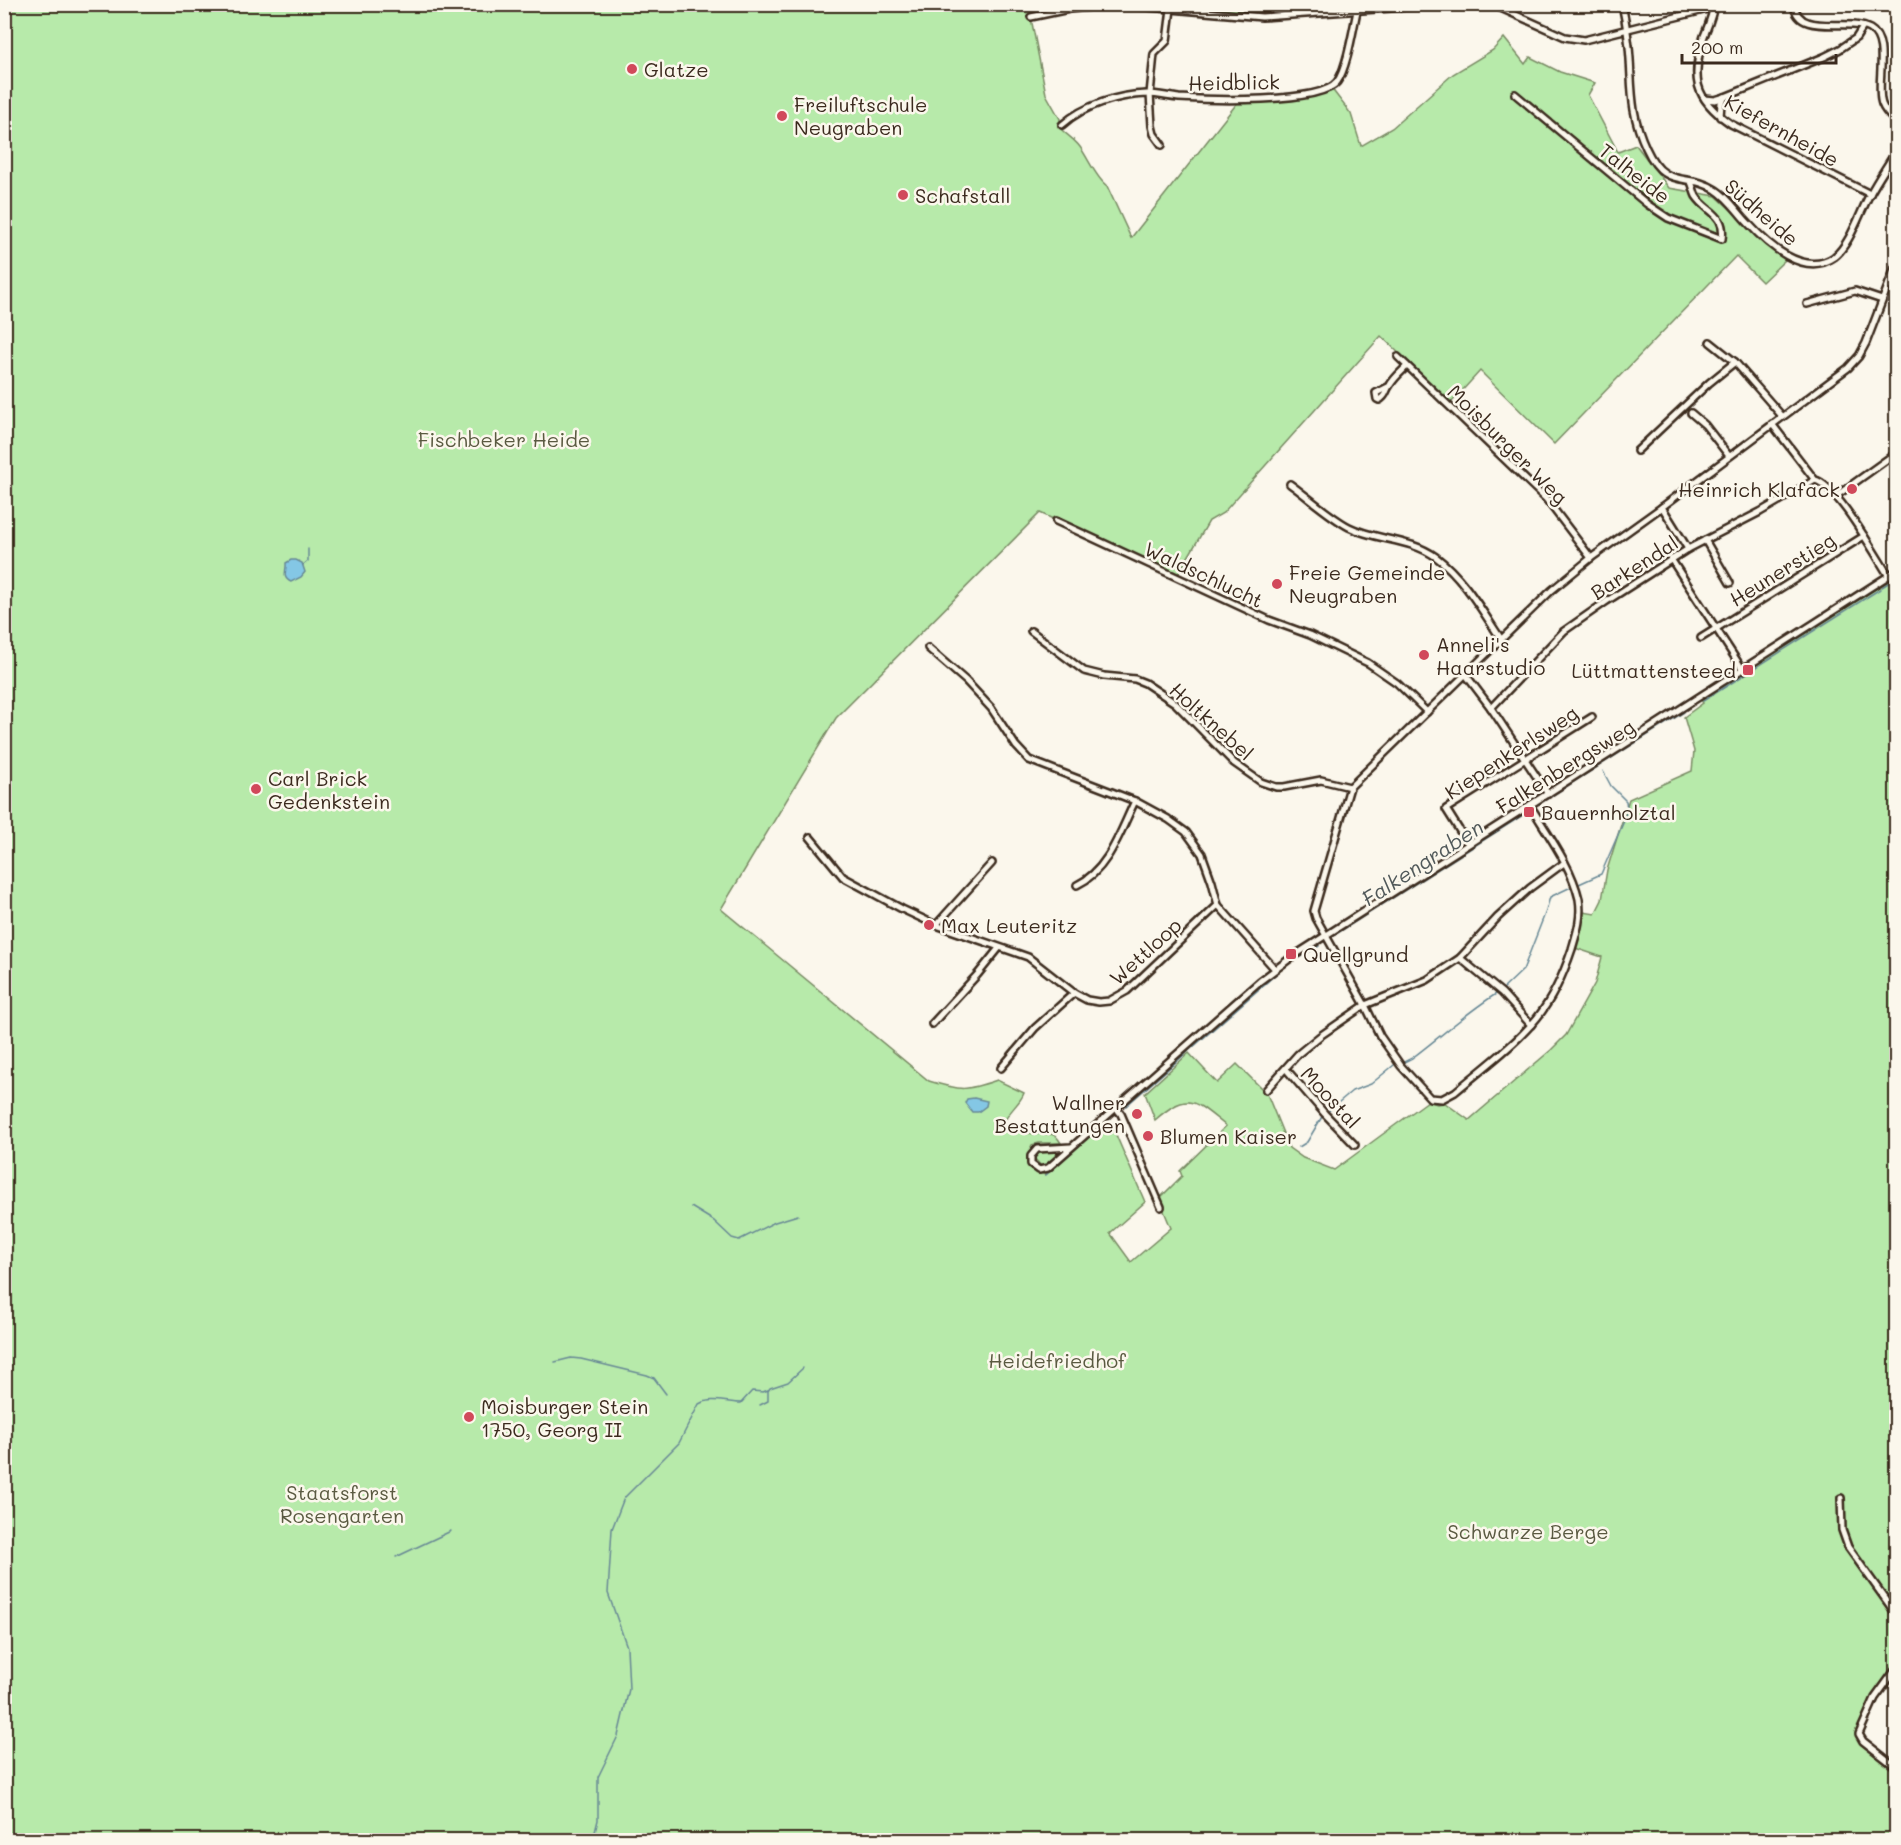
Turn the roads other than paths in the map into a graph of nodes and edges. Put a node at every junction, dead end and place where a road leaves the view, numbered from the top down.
1 (1448, 4) edge
2 (1488, 4) edge
3 (1622, 4) edge
4 (1728, 4) edge
5 (1794, 4) edge
6 (1714, 6) edge
7 (1171, 9) junction
8 (1357, 11) junction
9 (1031, 17) dead end
10 (1863, 27) junction
11 (1627, 29) junction
12 (1150, 94) junction
13 (1515, 94) dead end
14 (1725, 97) junction
15 (1704, 99) junction
16 (1720, 117) junction
17 (1896, 122) edge
18 (1062, 125) dead end
19 (1162, 144) dead end
20 (1896, 151) edge
21 (1691, 182) junction
22 (1870, 194) junction
23 (1896, 265) edge
24 (1882, 300) junction
25 (1807, 304) dead end
26 (1710, 342) dead end
27 (1398, 357) dead end
28 (1735, 362) junction
29 (1407, 366) junction
30 (1388, 387) dead end
31 (1691, 413) dead end
32 (1782, 416) junction
33 (1772, 424) junction
34 (1637, 451) dead end
35 (1896, 453) edge
36 (1729, 456) junction
37 (1815, 480) junction
38 (1290, 484) dead end
39 (1836, 496) junction
40 (1662, 507) junction
41 (1056, 521) dead end
42 (1863, 536) junction
43 (1705, 540) junction
44 (1688, 549) junction
45 (1591, 558) junction
46 (1671, 559) junction
47 (1896, 571) edge
48 (1889, 576) junction
49 (1730, 582) dead end
50 (1717, 628) junction
51 (1031, 631) dead end
52 (1701, 638) dead end
53 (1501, 639) junction
54 (928, 648) dead end
55 (1743, 670) junction
56 (1466, 675) junction
57 (1491, 708) junction
58 (1427, 712) junction
59 (1592, 717) dead end
60 (1525, 759) junction
61 (1350, 787) junction
62 (1548, 794) junction
63 (1135, 801) junction
64 (1530, 805) junction
65 (810, 837) dead end
66 (1468, 844) junction
67 (992, 863) dead end
68 (1564, 863) junction
69 (1077, 885) dead end
70 (1218, 905) junction
71 (936, 925) junction
72 (1326, 936) junction
73 (999, 948) junction
74 (1460, 958) junction
75 (1275, 969) junction
76 (1074, 993) junction
77 (1365, 1005) junction
78 (932, 1024) dead end
79 (1531, 1025) junction
80 (1001, 1068) dead end
81 (1286, 1068) junction
82 (1266, 1090) dead end
83 (1116, 1108) junction
84 (1356, 1144) dead end
85 (1071, 1148) junction
86 (1161, 1207) dead end
87 (1841, 1498) dead end
88 (1896, 1614) edge
89 (1896, 1670) edge
90 (1896, 1767) edge

1 - 8 street
2 - 11 street
3 - 11 street, Südheide
4 - 6 street
5 - 10 street
6 - 11 street
6 - 15 street, Kiefernheide
7 - 8 street
7 - 9 street
7 - 12 street
8 - 12 street, Heidblick
10 - 14 street
10 - 17 street
11 - 21 street, Südheide
12 - 18 street, Heidblick
12 - 19 street
13 - 21 street, Talheide
14 - 15 street
14 - 16 street
15 - 16 street, Kiefernheide
16 - 22 street, Kiefernheide
20 - 22 street, Südheide
21 - 22 street, Südheide
23 - 24 street
24 - 25 street
24 - 32 street
26 - 28 street
27 - 29 street, Moisburger Weg
28 - 32 street
28 - 34 street
29 - 30 street
29 - 45 street, Moisburger Weg
31 - 36 street
32 - 33 street
33 - 36 street
33 - 37 street
35 - 39 street
36 - 40 street
37 - 39 street
37 - 43 street, Barkendal
38 - 53 street
39 - 42 street
40 - 44 street
40 - 45 street
41 - 58 street, Waldschlucht
42 - 48 street
42 - 50 street, Heunerstieg
43 - 44 street, Barkendal
43 - 49 street
44 - 46 street, Barkendal
45 - 53 street
46 - 50 street
46 - 57 street, Barkendal
47 - 48 street, Falkenbergsweg
48 - 55 street, Falkenbergsweg
50 - 52 street
50 - 55 street
51 - 61 street, Holtknebel
53 - 56 street
54 - 63 street
55 - 62 street, Falkenbergsweg
56 - 57 street
56 - 58 street
57 - 60 street
58 - 61 street
59 - 60 street, Kiepenkerlsweg
60 - 62 street
60 - 66 street, Kiepenkerlsweg
61 - 72 street
62 - 64 street, Falkenbergsweg
63 - 69 street
63 - 70 street
64 - 66 street, Falkenbergsweg
64 - 68 street
65 - 71 street, Wettloop
66 - 72 street, Falkenbergsweg
67 - 71 street
68 - 74 street
68 - 79 street
70 - 75 street
70 - 76 street, Wettloop
71 - 73 street, Wettloop
72 - 75 street, Falkenbergsweg
72 - 77 street
73 - 76 street, Wettloop
73 - 78 street
74 - 77 street
74 - 79 street
75 - 83 street, Falkenbergsweg
76 - 80 street
77 - 79 street
77 - 81 street
81 - 82 street
81 - 84 street, Moostal
83 - 85 street, Falkenbergsweg
83 - 86 street
85 - 85 street, Falkenbergsweg
87 - 88 street
89 - 90 street

